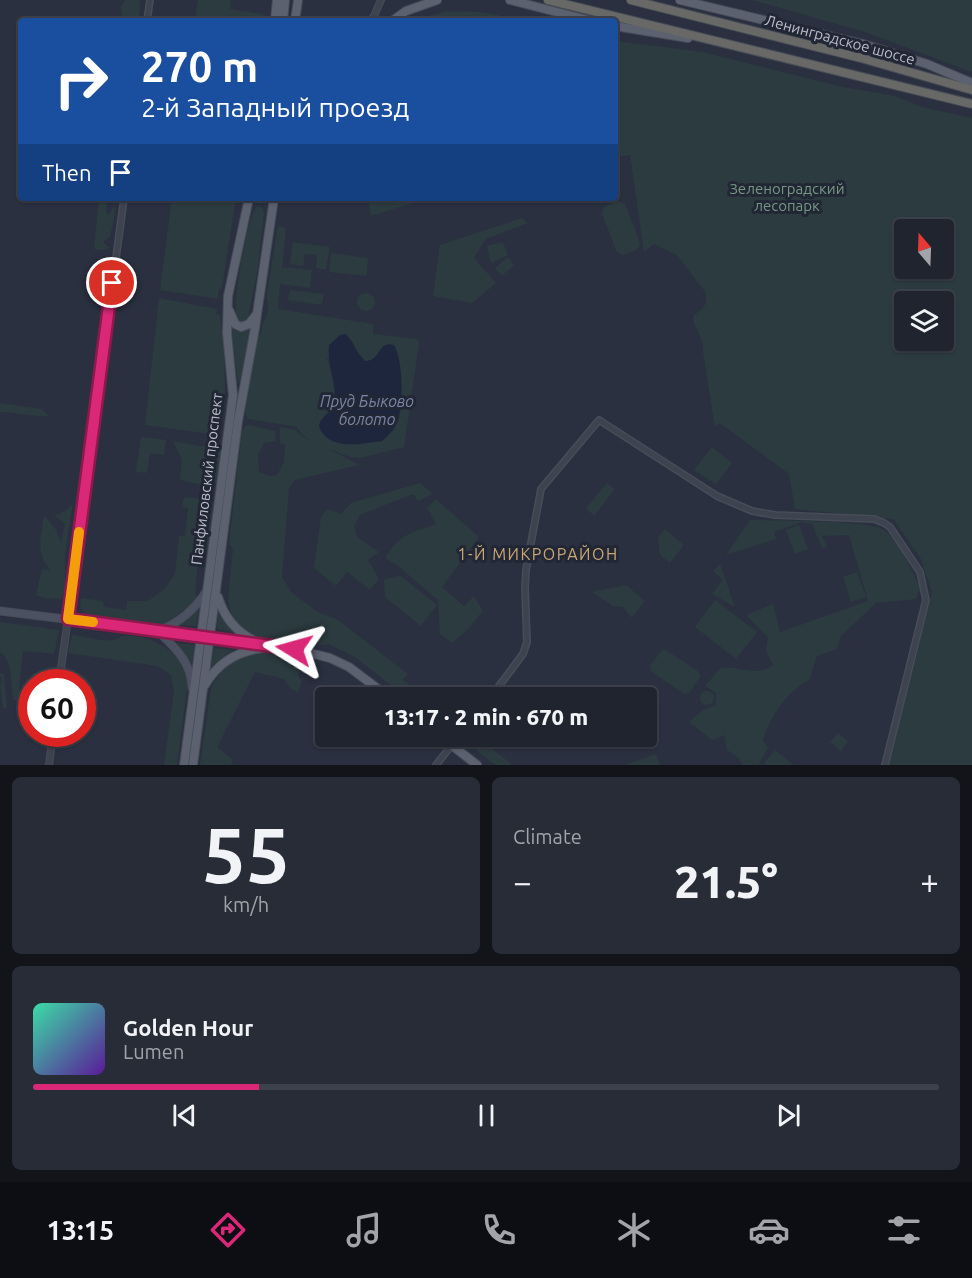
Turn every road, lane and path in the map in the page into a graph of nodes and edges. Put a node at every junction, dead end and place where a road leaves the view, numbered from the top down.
1 (150, 0) edge
2 (277, 0) edge
3 (285, 0) edge
4 (298, 0) edge
5 (381, 0) edge
6 (437, 0) edge
7 (510, 0) edge
8 (548, 0) edge
9 (631, 0) edge
10 (680, 0) edge
11 (147, 18) edge
12 (276, 18) edge
13 (283, 18) edge
14 (296, 18) edge
15 (372, 18) edge
16 (396, 18) edge
17 (580, 18) edge
18 (618, 26) edge
19 (723, 43) junction
20 (972, 83) edge
21 (972, 90) edge
22 (972, 104) edge
23 (124, 201) edge
24 (248, 201) edge
25 (274, 201) edge
26 (227, 301) junction
27 (257, 313) junction
28 (207, 592) junction
29 (216, 592) junction
30 (0, 611) edge
31 (68, 619) junction
32 (157, 630) junction
33 (201, 636) junction
34 (211, 637) junction
35 (274, 647) junction
36 (61, 669) edge
37 (375, 687) edge
38 (498, 687) edge
39 (203, 689) junction
40 (191, 715) junction
41 (51, 747) edge
42 (451, 747) edge
43 (453, 747) edge
44 (49, 765) edge
45 (184, 765) edge
46 (193, 765) edge
47 (436, 765) edge
48 (477, 765) edge
49 (885, 765) edge

1 - 11 street
2 - 12 main road
3 - 13 main road
4 - 14 main road
5 - 15 street
6 - 16 main road
7 - 17 main road
8 - 19 highway, Ленинградское шоссе
9 - 21 highway, Ленинградское шоссе
10 - 20 main road, Ленинградское шоссе
18 - 19 main road, Ленинградское шоссе
19 - 22 highway, Ленинградское шоссе
23 - 31 street
24 - 26 main road, Панфиловский проспект
25 - 27 main road, Панфиловский проспект
26 - 27 main road
26 - 28 main road, Панфиловский проспект
27 - 29 main road, Панфиловский проспект
28 - 32 main road
28 - 33 main road, Панфиловский проспект
29 - 34 main road, Панфиловский проспект
29 - 35 main road
30 - 31 main road
31 - 32 main road
31 - 36 street
32 - 33 main road
32 - 40 main road
33 - 34 main road
33 - 40 main road, Панфиловский проспект
34 - 35 main road
34 - 39 main road, Панфиловский проспект
35 - 37 main road
35 - 39 main road
38 - 49 street
39 - 46 main road, Панфиловский проспект
40 - 45 main road, Панфиловский проспект
41 - 44 street
42 - 47 street
43 - 48 main road

